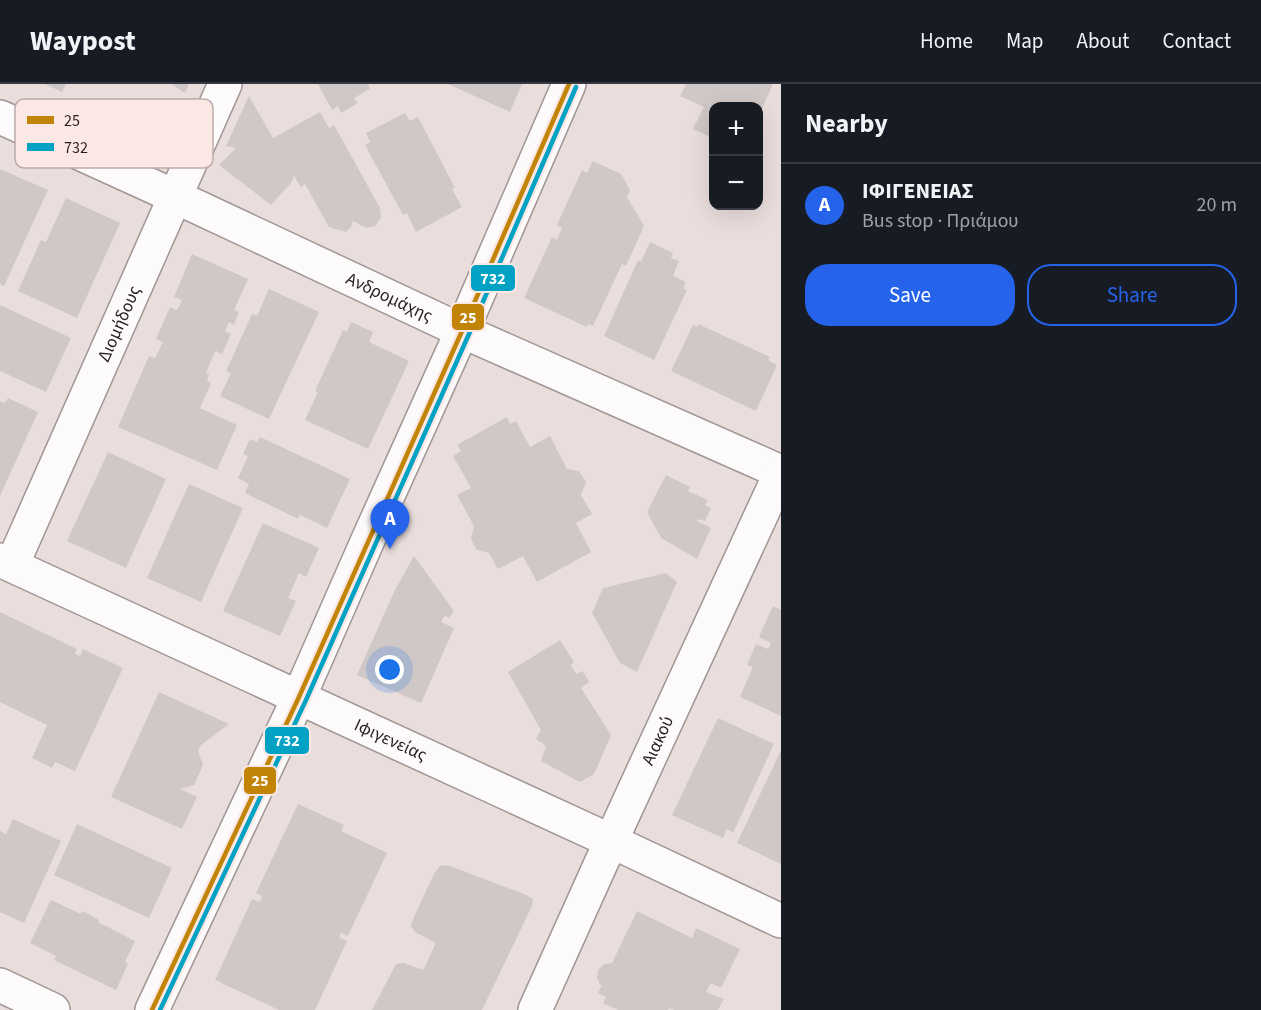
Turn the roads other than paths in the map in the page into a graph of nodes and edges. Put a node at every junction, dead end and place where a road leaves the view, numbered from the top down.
1 (225, 84) edge
2 (568, 84) edge
3 (213, 112) edge
4 (0, 117) edge
5 (15, 124) edge
6 (112, 168) edge
7 (189, 168) edge
8 (176, 197) junction
9 (462, 331) junction
10 (781, 472) edge
11 (6, 562) edge
12 (299, 697) junction
13 (611, 841) junction
14 (781, 921) edge
15 (0, 985) edge
16 (53, 1010) edge
17 (152, 1010) edge
18 (535, 1010) edge

1 - 3 street, Διομήδους
2 - 9 street
4 - 5 street, Ανδρομάχης
6 - 8 street, Ανδρομάχης
7 - 8 street, Διομήδους
8 - 9 street, Ανδρομάχης
8 - 11 street, Διομήδους
9 - 10 street, Ανδρομάχης
9 - 12 street
10 - 13 street, Αιακού
11 - 12 street, Ιφιγενείας
12 - 13 street, Ιφιγενείας
12 - 17 street
13 - 14 street, Ιφιγενείας
13 - 18 street, Αιακού
15 - 16 street

